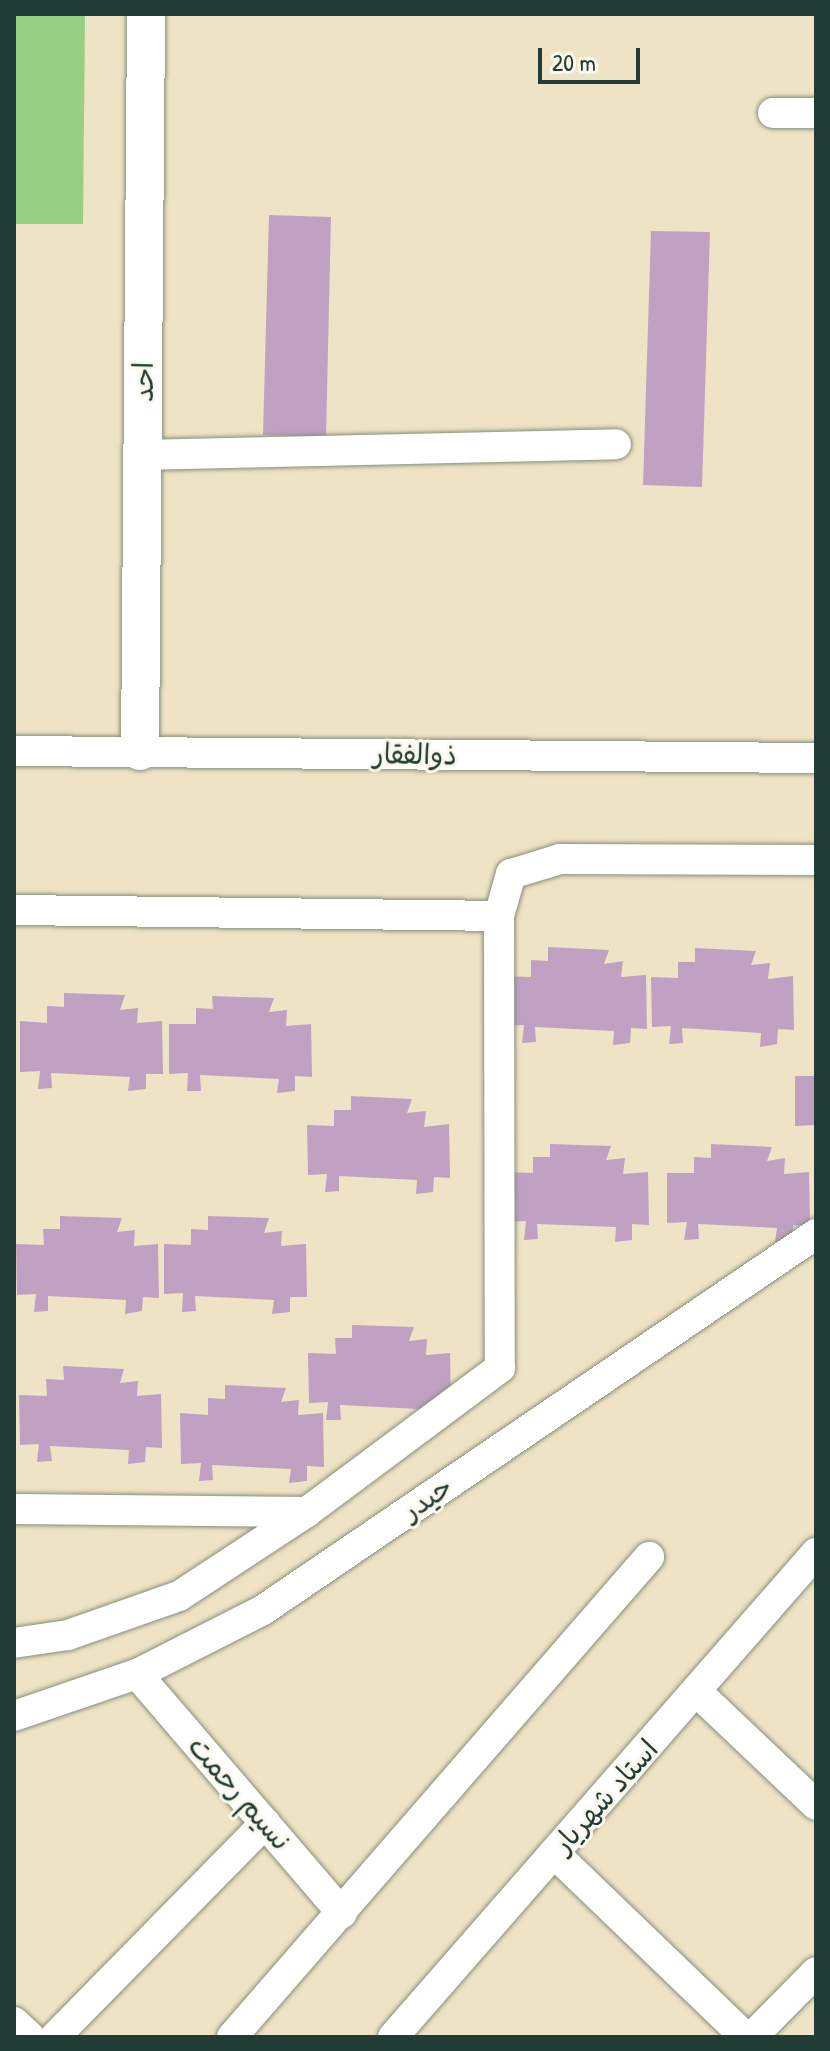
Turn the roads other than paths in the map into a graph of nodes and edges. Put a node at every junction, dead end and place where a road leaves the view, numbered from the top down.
1 (146, 14) edge
2 (773, 113) dead end
3 (816, 113) edge
4 (616, 444) dead end
5 (143, 455) junction
6 (14, 751) edge
7 (140, 751) junction
8 (816, 758) edge
9 (816, 860) edge
10 (14, 910) edge
11 (499, 916) junction
12 (816, 1234) edge
13 (14, 1509) edge
14 (307, 1512) junction
15 (816, 1553) edge
16 (649, 1557) dead end
17 (14, 1643) edge
18 (137, 1674) junction
19 (697, 1692) junction
20 (14, 1716) edge
21 (816, 1805) edge
22 (265, 1823) junction
23 (554, 1853) junction
24 (342, 1913) junction
25 (816, 1972) edge
26 (14, 2022) edge
27 (30, 2037) edge
28 (55, 2037) edge
29 (232, 2037) edge
30 (393, 2037) edge
31 (745, 2037) edge
32 (752, 2037) edge

1 - 5 street, احد
2 - 3 street
4 - 5 street
5 - 7 street, احد
6 - 7 street, ذوالفقار
7 - 8 street, ذوالفقار
9 - 11 street
10 - 11 street
11 - 14 street
12 - 18 street, حیدر
13 - 14 street
14 - 17 street
15 - 19 street, استاد شهریار
16 - 24 street
18 - 20 street, حیدر
18 - 22 street, نسیم رحمت
19 - 21 street
19 - 23 street, استاد شهریار
22 - 24 street, نسیم رحمت
22 - 28 street
23 - 30 street, استاد شهریار
23 - 31 street
24 - 29 street
25 - 32 street
26 - 27 street

